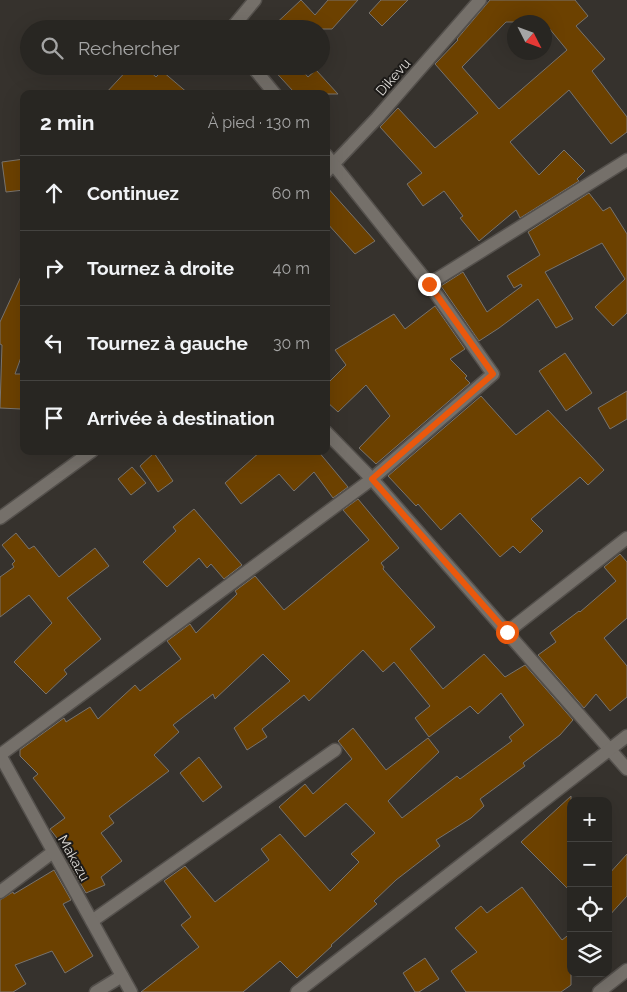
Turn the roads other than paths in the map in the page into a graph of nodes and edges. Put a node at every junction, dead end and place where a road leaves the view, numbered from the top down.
1 (255, 0) edge
2 (480, 0) edge
3 (238, 20) edge
4 (259, 75) edge
5 (272, 90) edge
6 (627, 160) edge
7 (330, 162) edge
8 (330, 164) edge
9 (429, 284) junction
10 (330, 436) edge
11 (87, 455) edge
12 (372, 479) junction
13 (0, 518) edge
14 (627, 538) edge
15 (507, 632) junction
16 (627, 736) edge
17 (609, 749) junction
18 (335, 750) dead end
19 (0, 755) edge
20 (627, 769) edge
21 (54, 852) junction
22 (0, 892) edge
23 (92, 921) junction
24 (627, 970) edge
25 (122, 976) junction
26 (96, 992) edge
27 (131, 992) edge
28 (297, 992) edge
29 (598, 992) edge

1 - 3 street
2 - 7 street, Dikevu
4 - 5 street
6 - 9 street
8 - 9 street
9 - 12 street
10 - 12 street
11 - 13 street
12 - 15 street
12 - 19 street
14 - 15 street
15 - 17 street
16 - 17 street
17 - 20 street
17 - 28 street
18 - 23 street
19 - 21 street, Makazu
21 - 22 street
21 - 23 street, Makazu
23 - 25 street, Makazu
24 - 29 street
25 - 26 street
25 - 27 street, Makazu

